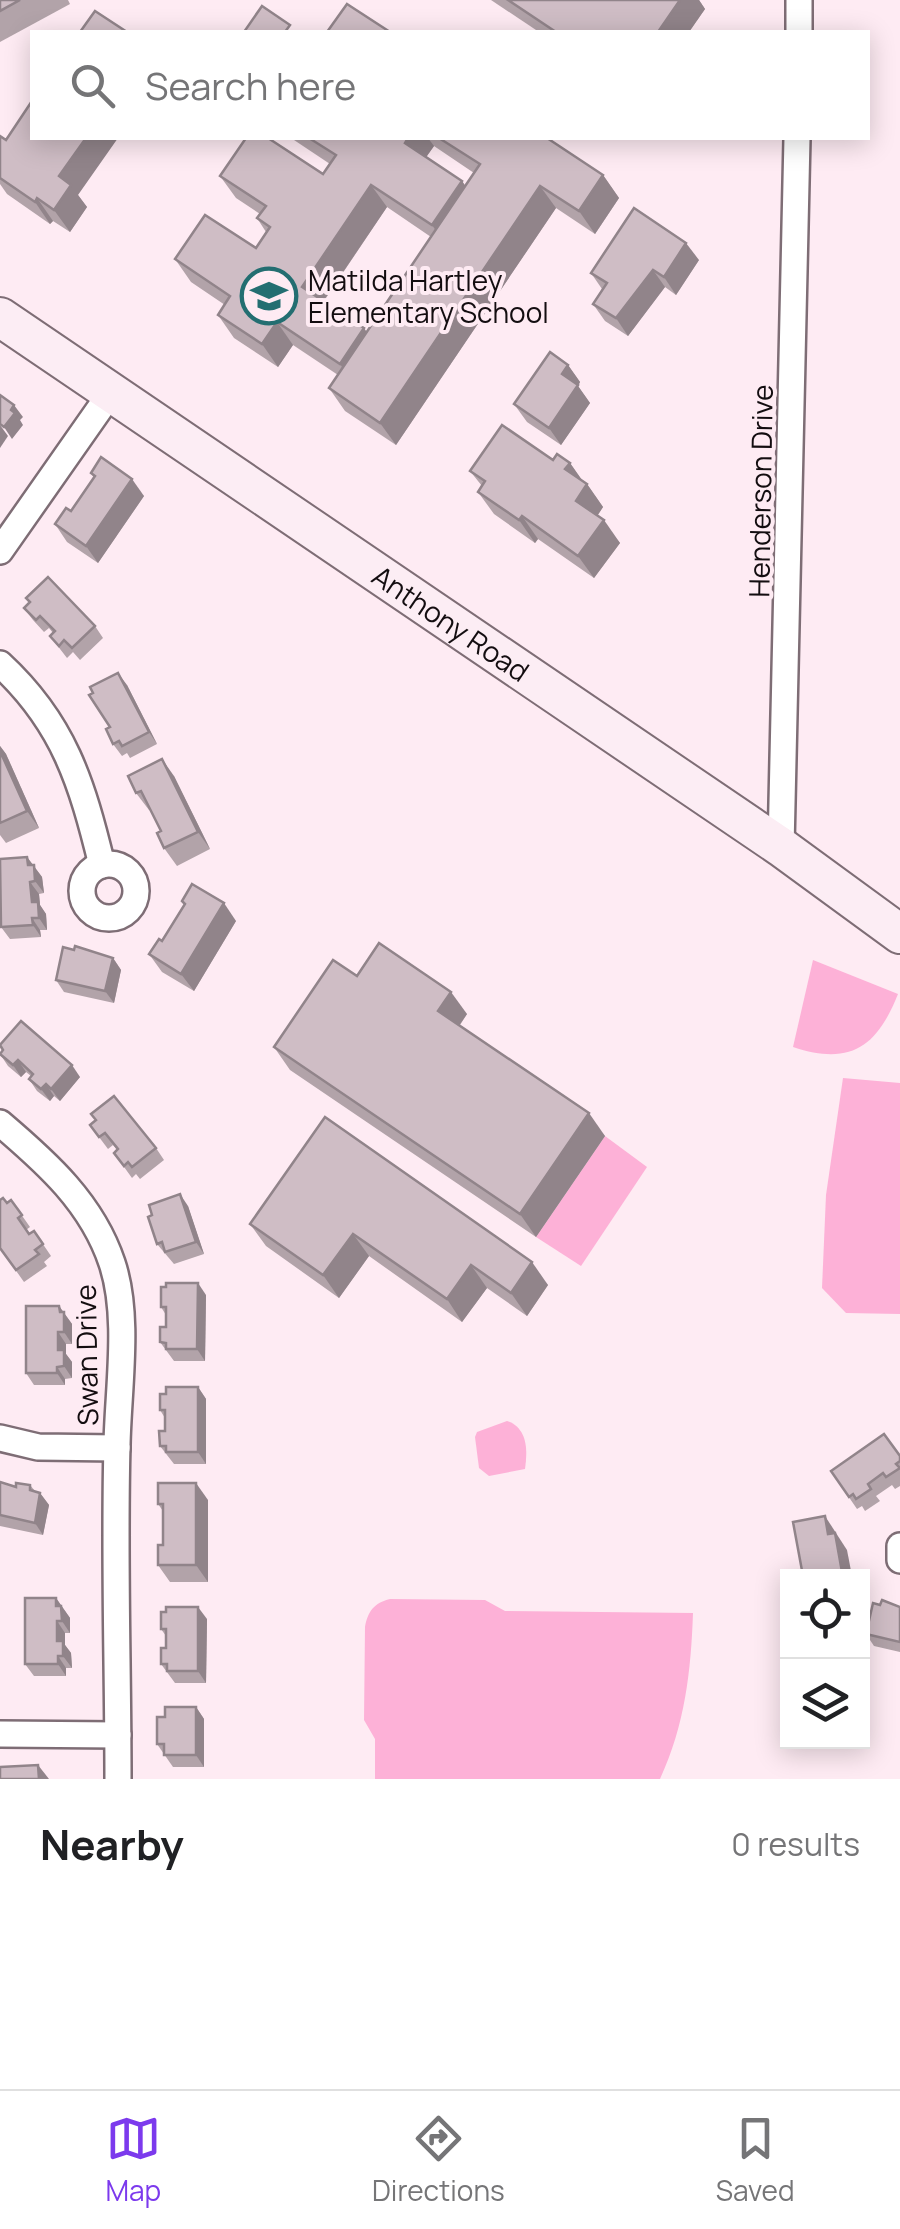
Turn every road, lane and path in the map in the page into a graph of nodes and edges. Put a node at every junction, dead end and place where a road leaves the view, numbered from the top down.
1 (800, 0) edge
2 (799, 30) edge
3 (797, 140) edge
4 (0, 317) edge
5 (110, 394) junction
6 (1, 547) edge
7 (0, 664) edge
8 (781, 847) junction
9 (102, 865) dead end
10 (900, 934) edge
11 (0, 1123) edge
12 (0, 1438) edge
13 (117, 1448) junction
14 (900, 1546) edge
15 (900, 1560) edge
16 (0, 1734) edge
17 (118, 1735) junction
18 (118, 1779) edge

1 - 2 street
3 - 8 street, Henderson Drive
4 - 5 street, Anthony Road
5 - 6 street
5 - 8 street, Anthony Road
7 - 9 street
8 - 10 street, Anthony Road
11 - 13 street, Swan Drive
12 - 13 street, Swan Drive
13 - 17 street, Swan Drive
14 - 15 street
16 - 17 street
17 - 18 street, Swan Drive

